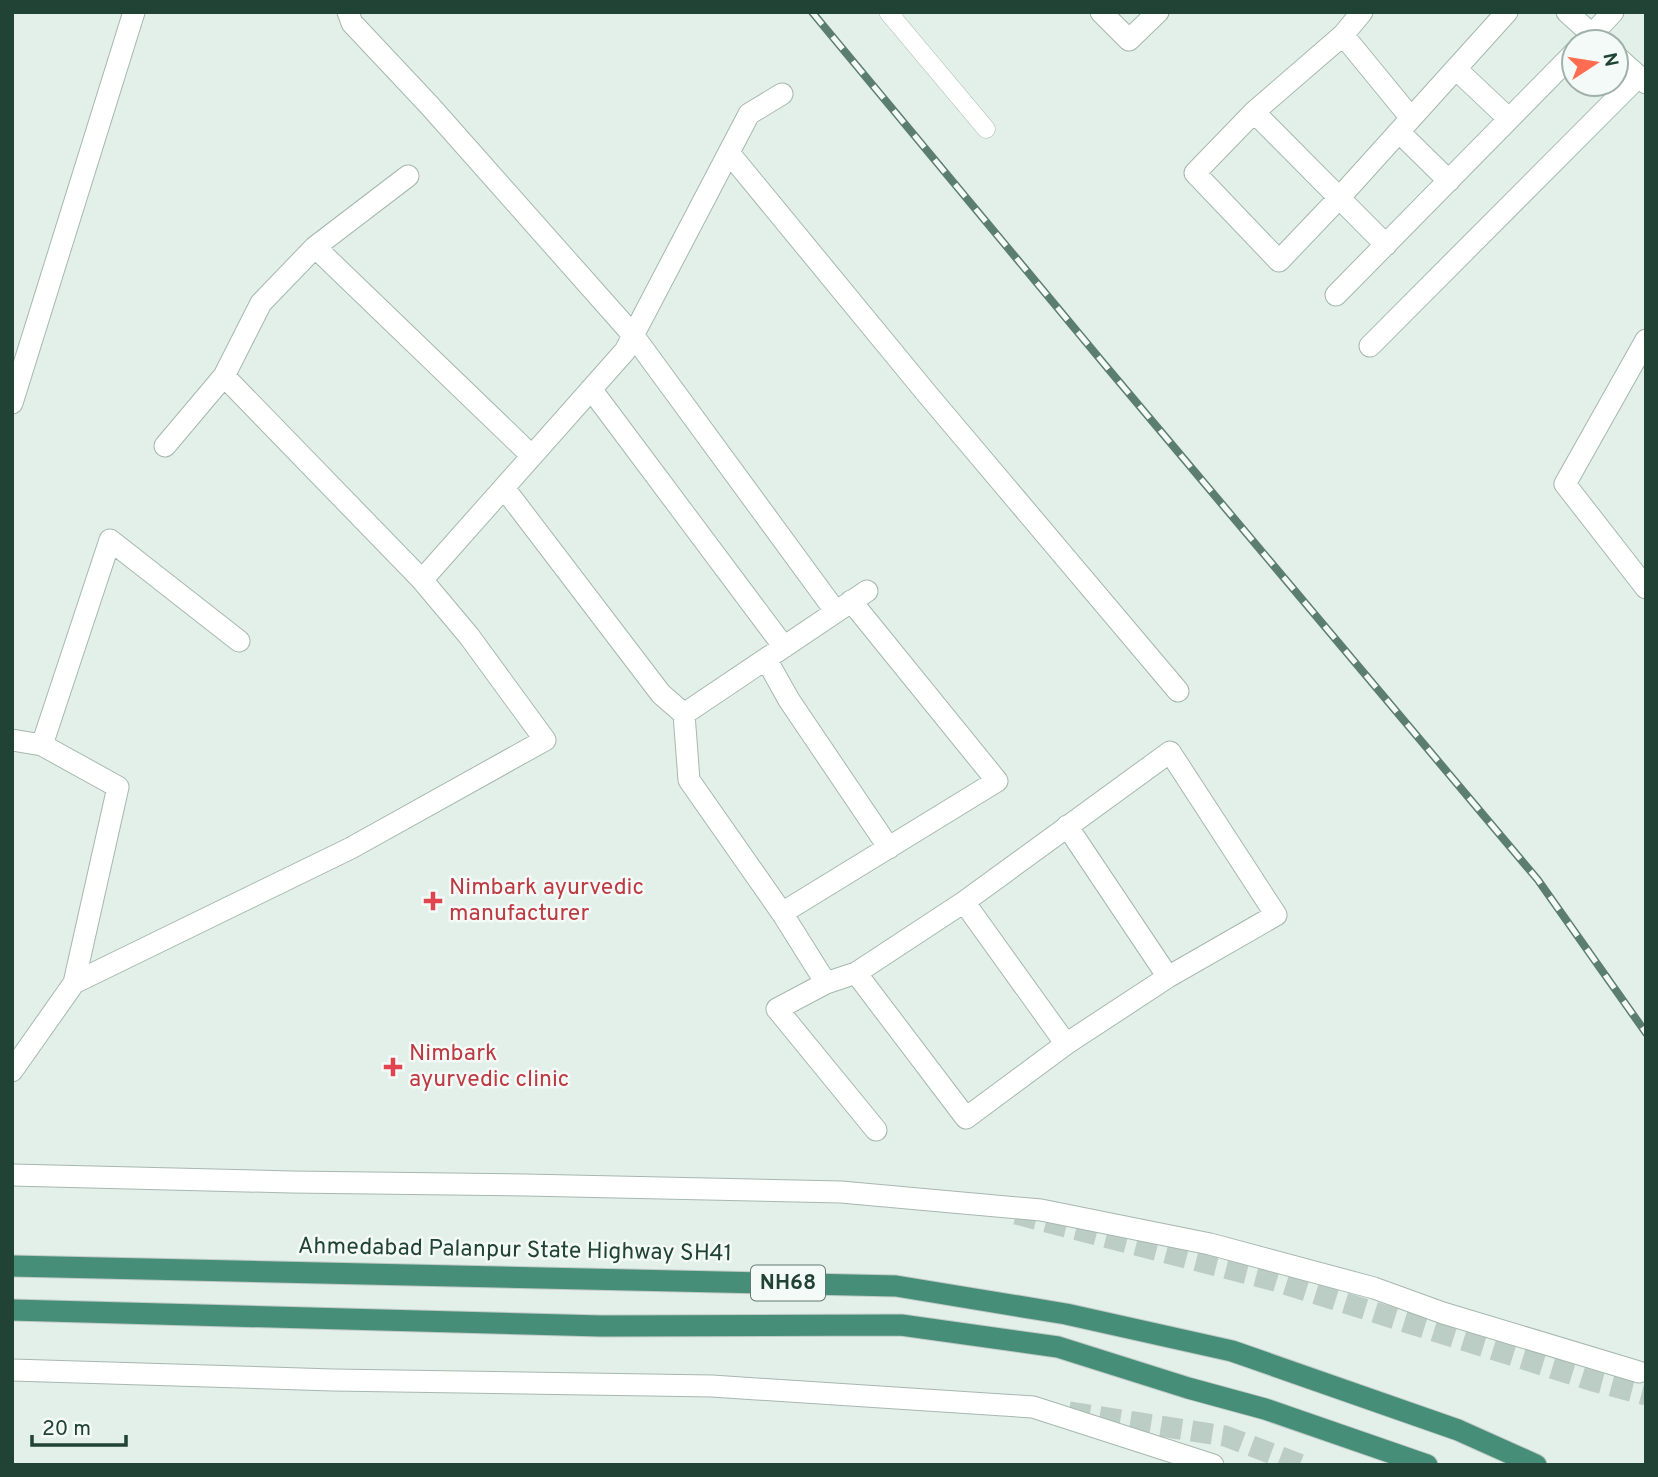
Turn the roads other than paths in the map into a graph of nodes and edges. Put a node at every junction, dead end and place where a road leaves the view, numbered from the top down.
1 (134, 12) edge
2 (348, 12) edge
3 (888, 12) edge
4 (1101, 12) edge
5 (1158, 12) edge
6 (1362, 12) edge
7 (1507, 12) edge
8 (1567, 12) edge
9 (1613, 12) edge
10 (1581, 28) edge
11 (1601, 28) edge
12 (1343, 35) junction
13 (1560, 67) edge
14 (1456, 69) junction
15 (1642, 80) edge
16 (782, 94) dead end
17 (1254, 112) junction
18 (1509, 119) junction
19 (1405, 125) junction
20 (986, 129) dead end
21 (729, 153) junction
22 (408, 176) dead end
23 (1449, 181) junction
24 (1340, 197) junction
25 (1386, 245) junction
26 (315, 247) junction
27 (1336, 295) dead end
28 (633, 335) junction
29 (1646, 340) edge
30 (1370, 346) dead end
31 (224, 376) junction
32 (591, 389) junction
33 (12, 402) edge
34 (165, 446) dead end
35 (532, 456) junction
36 (504, 488) junction
37 (422, 580) junction
38 (1646, 588) edge
39 (851, 602) junction
40 (239, 641) dead end
41 (784, 647) junction
42 (766, 659) junction
43 (1178, 691) dead end
44 (684, 715) junction
45 (12, 740) edge
46 (42, 746) junction
47 (1067, 826) junction
48 (889, 848) junction
49 (964, 902) junction
50 (782, 913) junction
51 (856, 973) junction
52 (1168, 977) junction
53 (74, 983) junction
54 (826, 983) junction
55 (1066, 1044) junction
56 (12, 1071) edge
57 (876, 1130) dead end
58 (12, 1175) edge
59 (12, 1266) edge
60 (12, 1310) edge
61 (12, 1370) edge
62 (1639, 1371) dead end
63 (1213, 1465) edge
64 (1427, 1465) edge
65 (1536, 1465) edge

1 - 33 street
2 - 28 street
3 - 20 lane
4 - 5 street
6 - 12 street
7 - 14 street
8 - 10 street
9 - 11 street
12 - 17 street
12 - 19 street
13 - 18 street
14 - 18 street
14 - 19 street
15 - 30 street
16 - 21 street
17 - 24 street
17 - 24 street
18 - 23 street
19 - 23 street
19 - 24 street
21 - 28 street
21 - 43 street
22 - 26 street
23 - 25 street
24 - 25 street
25 - 27 street
26 - 31 street
26 - 35 street
28 - 32 street
28 - 39 street
29 - 38 street
31 - 34 street
31 - 37 street
32 - 35 street
32 - 41 street
35 - 36 street
36 - 37 street
36 - 44 street
37 - 53 street
39 - 41 street
39 - 48 street
40 - 46 street
41 - 42 street
42 - 44 street
42 - 48 street
44 - 50 street
45 - 46 street
46 - 53 street
47 - 49 street
47 - 52 street
47 - 52 street
48 - 50 street
49 - 51 street
49 - 55 street
50 - 54 street
51 - 54 street
51 - 55 street
52 - 55 street
53 - 56 street
54 - 57 street
58 - 62 street
59 - 65 highway, Ahmedabad Palanpur State Highway SH41 / NH68
60 - 64 highway, NH68
61 - 63 street

